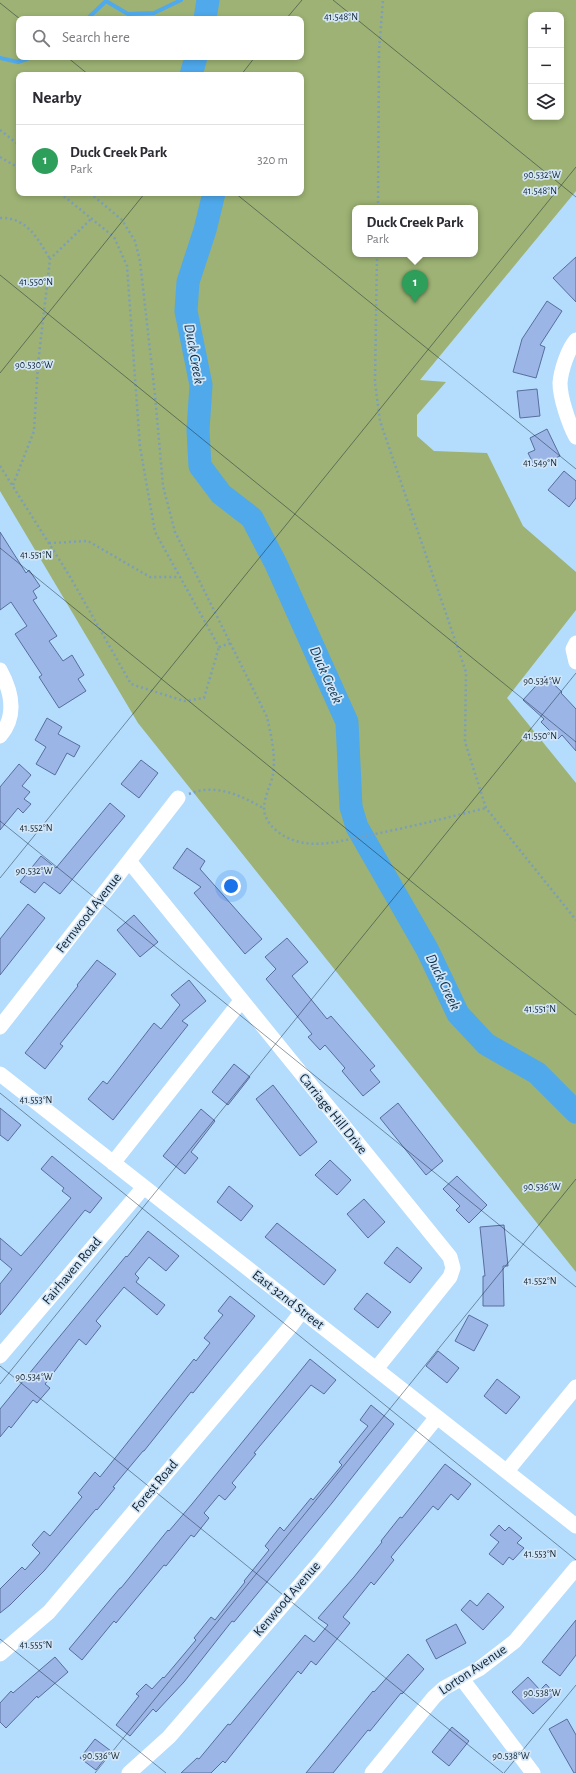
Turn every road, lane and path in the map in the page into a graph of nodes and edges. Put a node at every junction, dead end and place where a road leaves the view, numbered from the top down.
1 (383, 0) edge
2 (0, 130) edge
3 (16, 143) edge
4 (0, 157) edge
5 (16, 166) edge
6 (64, 196) edge
7 (94, 196) edge
8 (378, 205) edge
9 (0, 218) edge
10 (91, 219) junction
11 (377, 257) edge
12 (50, 259) junction
13 (576, 340) edge
14 (576, 437) edge
15 (0, 466) edge
16 (13, 485) junction
17 (49, 543) junction
18 (180, 577) junction
19 (231, 643) junction
20 (576, 644) edge
21 (220, 646) junction
22 (576, 662) edge
23 (0, 670) edge
24 (0, 736) edge
25 (178, 798) joint
26 (263, 808) junction
27 (486, 808) junction
28 (129, 861) junction
29 (576, 920) edge
30 (241, 1001) junction
31 (0, 1027) edge
32 (0, 1074) edge
33 (113, 1163) junction
34 (144, 1187) junction
35 (302, 1311) junction
36 (0, 1356) edge
37 (376, 1369) junction
38 (576, 1387) edge
39 (437, 1417) junction
40 (506, 1471) junction
41 (576, 1526) edge
42 (576, 1568) edge
43 (0, 1654) edge
44 (462, 1679) junction
45 (129, 1773) edge
46 (372, 1773) edge
47 (533, 1773) edge

1 - 8 path
2 - 3 path
4 - 5 path
6 - 10 path
7 - 19 path
9 - 12 path
10 - 12 path
10 - 18 path
11 - 27 path
12 - 16 path
13 - 14 street
15 - 16 path
16 - 17 path
17 - 18 path
17 - 21 path
18 - 21 path
19 - 21 path
19 - 26 path
20 - 22 street
23 - 24 street
25 - 26 path
25 - 28 street, Fernwood Avenue
26 - 27 path
27 - 29 path
28 - 30 street, Carriage Hill Drive
28 - 31 street, Fernwood Avenue
30 - 33 street
30 - 37 street, Carriage Hill Drive
32 - 33 street, East 32nd Street
33 - 34 street, East 32nd Street
34 - 35 street, East 32nd Street
34 - 36 street, Fairhaven Road
35 - 37 street, East 32nd Street
35 - 43 street, Forest Road
37 - 39 street, East 32nd Street
38 - 40 street
39 - 40 street, East 32nd Street
39 - 45 street, Kenwood Avenue
40 - 41 street, East 32nd Street
42 - 44 street, Lorton Avenue
44 - 46 street, Lorton Avenue
44 - 47 street

